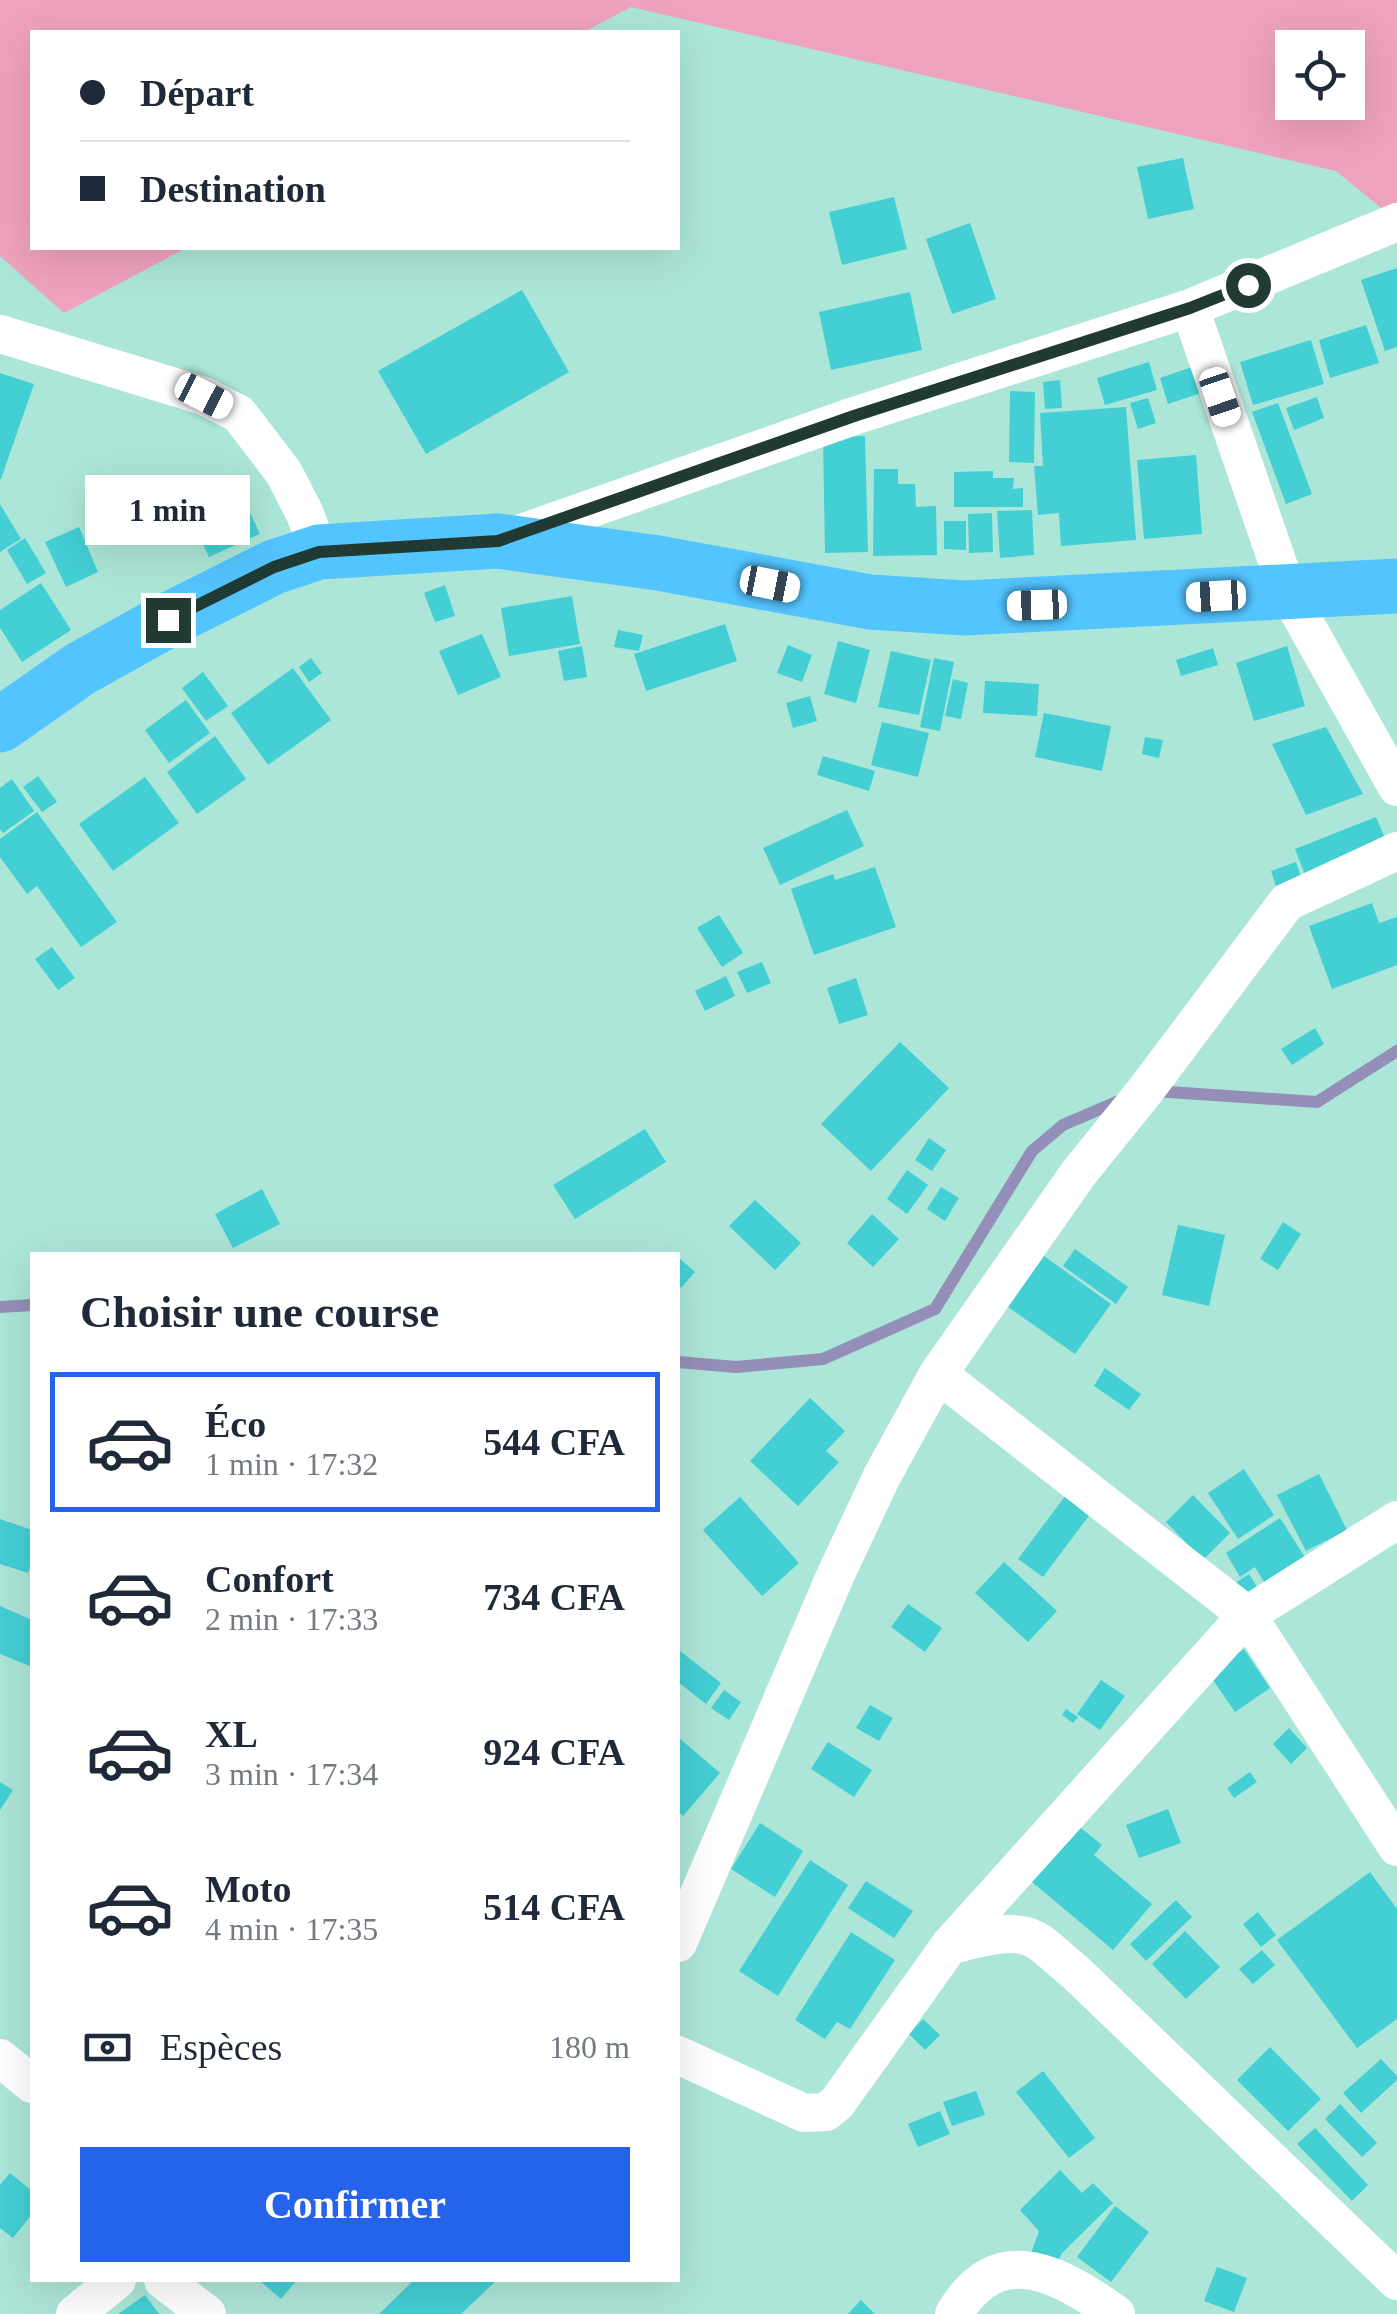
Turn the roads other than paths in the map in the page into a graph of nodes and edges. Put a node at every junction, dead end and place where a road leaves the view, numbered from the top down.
1 (1397, 222) edge
2 (1190, 308) junction
3 (0, 334) edge
4 (498, 541) junction
5 (319, 552) junction
6 (1397, 586) edge
7 (1288, 592) junction
8 (0, 725) edge
9 (1397, 787) edge
10 (1397, 851) edge
11 (938, 1374) junction
12 (1397, 1520) edge
13 (1247, 1616) junction
14 (1397, 1846) edge
15 (680, 1938) edge
16 (950, 1945) junction
17 (680, 2056) edge
18 (0, 2058) edge
19 (30, 2082) edge
20 (1397, 2281) edge
21 (115, 2282) edge
22 (166, 2282) edge
23 (75, 2314) edge
24 (207, 2314) edge
25 (954, 2314) edge
26 (1116, 2314) edge

1 - 2 street
2 - 4 street
2 - 7 street
3 - 5 street
4 - 5 highway
4 - 7 highway
5 - 8 highway
6 - 7 highway
7 - 9 street
10 - 11 street
11 - 13 street
11 - 15 street
12 - 13 street
13 - 14 street
13 - 16 street
16 - 17 street
16 - 20 street
18 - 19 street
21 - 23 street
22 - 24 street
25 - 26 street

